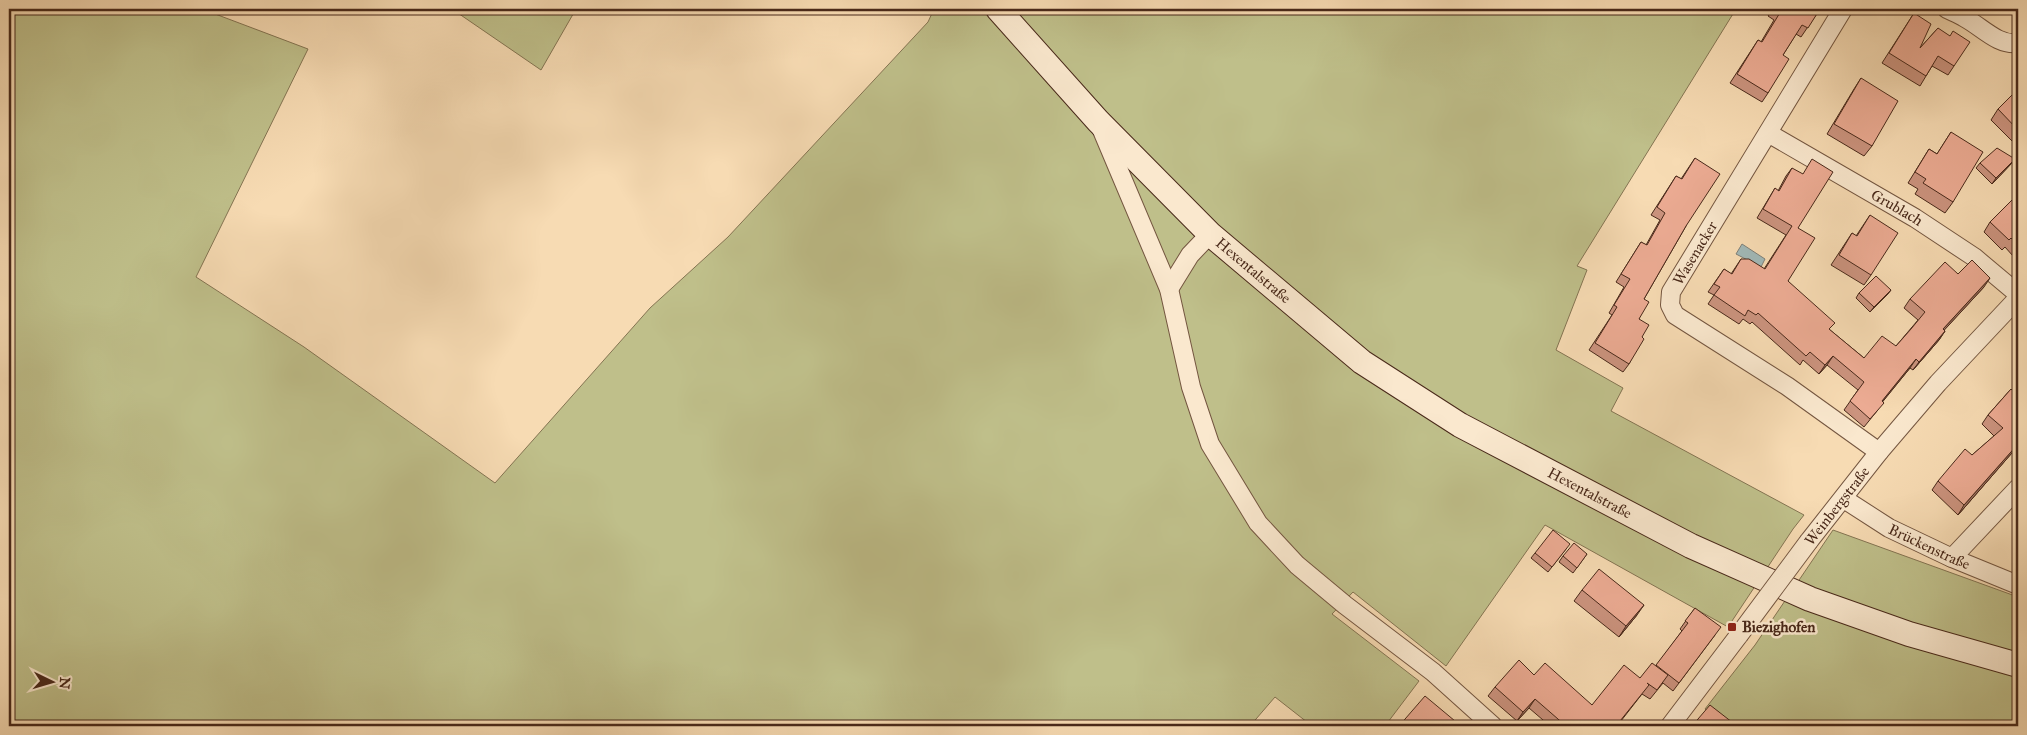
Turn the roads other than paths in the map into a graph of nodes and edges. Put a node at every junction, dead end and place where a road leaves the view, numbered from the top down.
1 (998, 9) edge
2 (1843, 9) edge
3 (1947, 9) edge
4 (2018, 43) edge
5 (1098, 121) junction
6 (1768, 133) junction
7 (1210, 234) junction
8 (1169, 289) junction
9 (2018, 294) edge
10 (2018, 298) edge
11 (1879, 452) junction
12 (2018, 488) edge
13 (1844, 499) junction
14 (1952, 558) junction
15 (2018, 585) edge
16 (2018, 665) edge
17 (1493, 726) edge
18 (1670, 726) edge

1 - 5 main road, Hexentalstraße
2 - 6 street, Wasenacker
3 - 4 street
5 - 7 main road, Hexentalstraße
5 - 8 street, Hexentalstraße
6 - 9 street, Grublach
6 - 11 street, Wasenacker
7 - 8 street, Hexentalstraße
7 - 16 main road, Hexentalstraße
8 - 17 street, Hexentalstraße
10 - 11 street, Weinbergstraße
11 - 13 street, Weinbergstraße
12 - 14 street
13 - 14 street, Brückenstraße
13 - 18 street, Weinbergstraße, bridge
14 - 15 street, Brückenstraße

